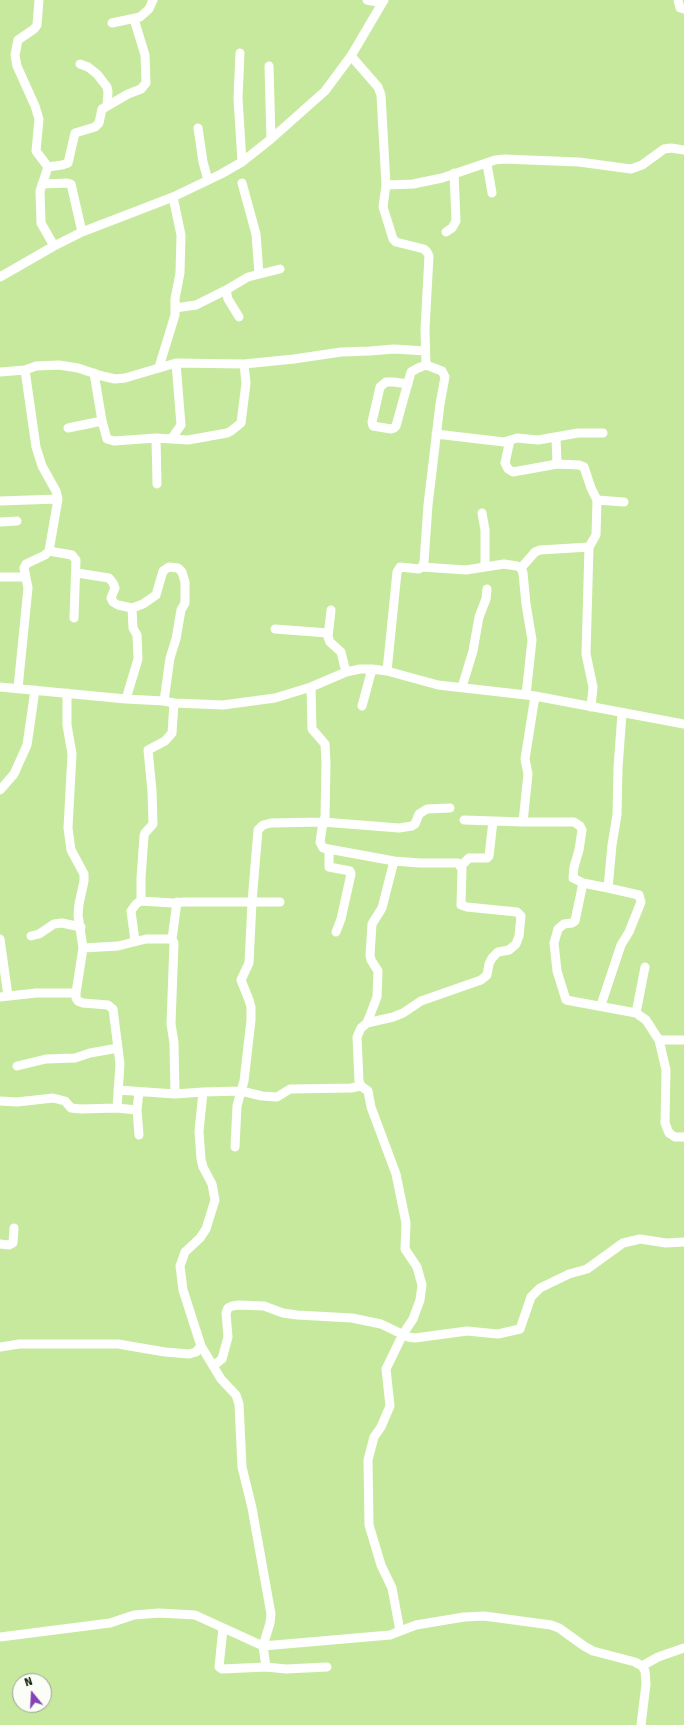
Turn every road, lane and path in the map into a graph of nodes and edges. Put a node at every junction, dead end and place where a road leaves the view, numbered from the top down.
1 (39, 0) edge
2 (153, 0) edge
3 (367, 0) edge
4 (678, 0) edge
5 (383, 2) edge
6 (684, 9) edge
7 (134, 19) junction
8 (112, 23) dead end
9 (240, 53) dead end
10 (351, 56) junction
11 (80, 64) dead end
12 (269, 66) dead end
13 (107, 106) junction
14 (198, 128) dead end
15 (271, 139) junction
16 (684, 150) edge
17 (242, 162) junction
18 (487, 164) junction
19 (48, 168) junction
20 (454, 173) junction
21 (208, 180) junction
22 (242, 182) dead end
23 (42, 184) junction
24 (386, 184) junction
25 (492, 193) dead end
26 (173, 197) junction
27 (82, 232) junction
28 (446, 232) dead end
29 (54, 246) junction
30 (280, 269) dead end
31 (259, 274) junction
32 (0, 277) edge
33 (226, 290) junction
34 (175, 308) junction
35 (239, 317) dead end
36 (425, 351) junction
37 (176, 363) junction
38 (244, 364) junction
39 (426, 365) junction
40 (159, 367) junction
41 (25, 370) junction
42 (0, 372) edge
43 (94, 373) junction
44 (408, 384) junction
45 (102, 421) junction
46 (68, 428) dead end
47 (603, 433) dead end
48 (436, 434) junction
49 (556, 437) junction
50 (156, 438) junction
51 (172, 438) junction
52 (510, 440) junction
53 (557, 464) junction
54 (157, 484) dead end
55 (58, 499) junction
56 (597, 500) junction
57 (0, 501) edge
58 (624, 502) dead end
59 (482, 513) dead end
60 (17, 521) dead end
61 (0, 522) edge
62 (589, 547) junction
63 (49, 551) junction
64 (485, 567) junction
65 (422, 568) junction
66 (520, 568) junction
67 (76, 573) junction
68 (0, 577) edge
69 (26, 577) junction
70 (487, 589) dead end
71 (132, 608) junction
72 (331, 610) dead end
73 (74, 618) dead end
74 (275, 629) dead end
75 (328, 633) junction
76 (372, 668) junction
77 (386, 671) junction
78 (346, 672) junction
79 (0, 687) edge
80 (311, 687) junction
81 (462, 687) junction
82 (18, 688) junction
83 (36, 690) junction
84 (67, 693) junction
85 (530, 696) junction
86 (126, 699) junction
87 (164, 701) junction
88 (174, 703) junction
89 (362, 706) dead end
90 (591, 707) junction
91 (622, 713) junction
92 (684, 724) edge
93 (0, 790) edge
94 (450, 808) dead end
95 (464, 820) dead end
96 (493, 821) junction
97 (323, 822) junction
98 (523, 822) junction
99 (329, 850) junction
100 (394, 861) junction
101 (461, 866) junction
102 (583, 883) junction
103 (608, 888) junction
104 (141, 901) junction
105 (177, 902) junction
106 (252, 902) junction
107 (280, 902) dead end
108 (81, 927) junction
109 (336, 932) dead end
110 (31, 936) dead end
111 (0, 939) edge
112 (172, 939) junction
113 (135, 941) junction
114 (83, 948) junction
115 (645, 967) dead end
116 (76, 992) junction
117 (4, 997) edge
118 (601, 1005) junction
119 (636, 1013) junction
120 (367, 1023) junction
121 (659, 1040) junction
122 (684, 1040) edge
123 (118, 1048) junction
124 (17, 1066) dead end
125 (361, 1086) junction
126 (118, 1090) junction
127 (241, 1091) junction
128 (139, 1092) junction
129 (203, 1092) junction
130 (175, 1094) junction
131 (0, 1101) edge
132 (117, 1108) junction
133 (137, 1110) junction
134 (139, 1135) dead end
135 (684, 1137) edge
136 (235, 1147) dead end
137 (14, 1228) dead end
138 (684, 1242) edge
139 (0, 1244) edge
140 (403, 1334) junction
141 (201, 1346) junction
142 (0, 1347) edge
143 (213, 1366) junction
144 (223, 1628) junction
145 (400, 1631) junction
146 (0, 1637) edge
147 (263, 1646) junction
148 (684, 1648) edge
149 (642, 1666) junction
150 (266, 1667) junction
151 (327, 1667) dead end
152 (641, 1725) edge

1 - 19 street
2 - 7 street
3 - 5 street
4 - 6 street
5 - 10 street
7 - 8 street
7 - 13 street
9 - 17 street
10 - 15 street
10 - 24 street
11 - 13 street
12 - 15 street
13 - 19 street
14 - 21 street
15 - 17 street
16 - 18 street
17 - 21 street
18 - 20 street
18 - 25 street
19 - 23 street
20 - 24 street
20 - 28 street
21 - 26 street
22 - 31 street
23 - 27 street
23 - 29 street
24 - 36 street
26 - 27 street
26 - 34 street
27 - 29 street
29 - 32 street
30 - 31 street
31 - 33 street
33 - 34 street
33 - 35 street
34 - 40 street
36 - 38 street
36 - 39 street
37 - 38 street
37 - 40 street
37 - 51 street
38 - 51 street
39 - 44 street
39 - 48 street
40 - 43 street
41 - 42 street
41 - 43 street
41 - 55 street
43 - 45 street
44 - 44 street
45 - 46 street
45 - 50 street
47 - 49 street
48 - 52 street
48 - 65 street
49 - 52 street
49 - 53 street
50 - 51 street
50 - 54 street
52 - 53 street
53 - 56 street
55 - 57 street
55 - 63 street
56 - 58 street
56 - 62 street
59 - 64 street
60 - 61 street
62 - 66 street
62 - 90 street
63 - 67 street
63 - 69 street
64 - 65 street
64 - 66 street
65 - 77 street
66 - 85 street
67 - 71 street
67 - 73 street
68 - 69 street
69 - 82 street
70 - 81 street
71 - 86 street
71 - 87 street
72 - 75 street
74 - 75 street
75 - 78 street
76 - 77 street
76 - 78 street
76 - 89 street
77 - 81 street
78 - 80 street
79 - 82 street
80 - 88 street
80 - 97 street
81 - 85 street
82 - 83 street
83 - 84 street
83 - 93 street
84 - 86 street
84 - 108 street
85 - 90 street
85 - 98 street
86 - 87 street
87 - 88 street
88 - 104 street
90 - 91 street
91 - 92 street
91 - 103 street
94 - 97 street
95 - 96 street
96 - 98 street
96 - 101 street
97 - 99 street
97 - 106 street
98 - 102 street
99 - 100 street
99 - 109 street
100 - 101 street
100 - 120 street
101 - 120 street
102 - 103 street
102 - 118 street
103 - 118 street
104 - 105 street
104 - 113 street
105 - 106 street
105 - 112 street
106 - 107 street
106 - 127 street
108 - 110 street
108 - 114 street
111 - 117 street
112 - 113 street
112 - 130 street
113 - 114 street
114 - 116 street
115 - 119 street
116 - 117 street
116 - 123 street
118 - 119 street
119 - 121 street
120 - 125 street
121 - 122 street
121 - 135 street
123 - 124 street
123 - 126 street
125 - 127 street
125 - 140 street
126 - 128 street
126 - 132 street
127 - 129 street
127 - 136 street
128 - 130 street
128 - 133 street
129 - 130 street
129 - 141 street
131 - 132 street
132 - 133 street
133 - 134 street
137 - 139 street
138 - 140 street
140 - 143 street
140 - 145 street
141 - 142 street
141 - 143 street
143 - 147 street
144 - 146 street
144 - 147 street
144 - 150 street
145 - 147 street
145 - 149 street
147 - 150 street
148 - 149 street
149 - 152 street
150 - 151 street

